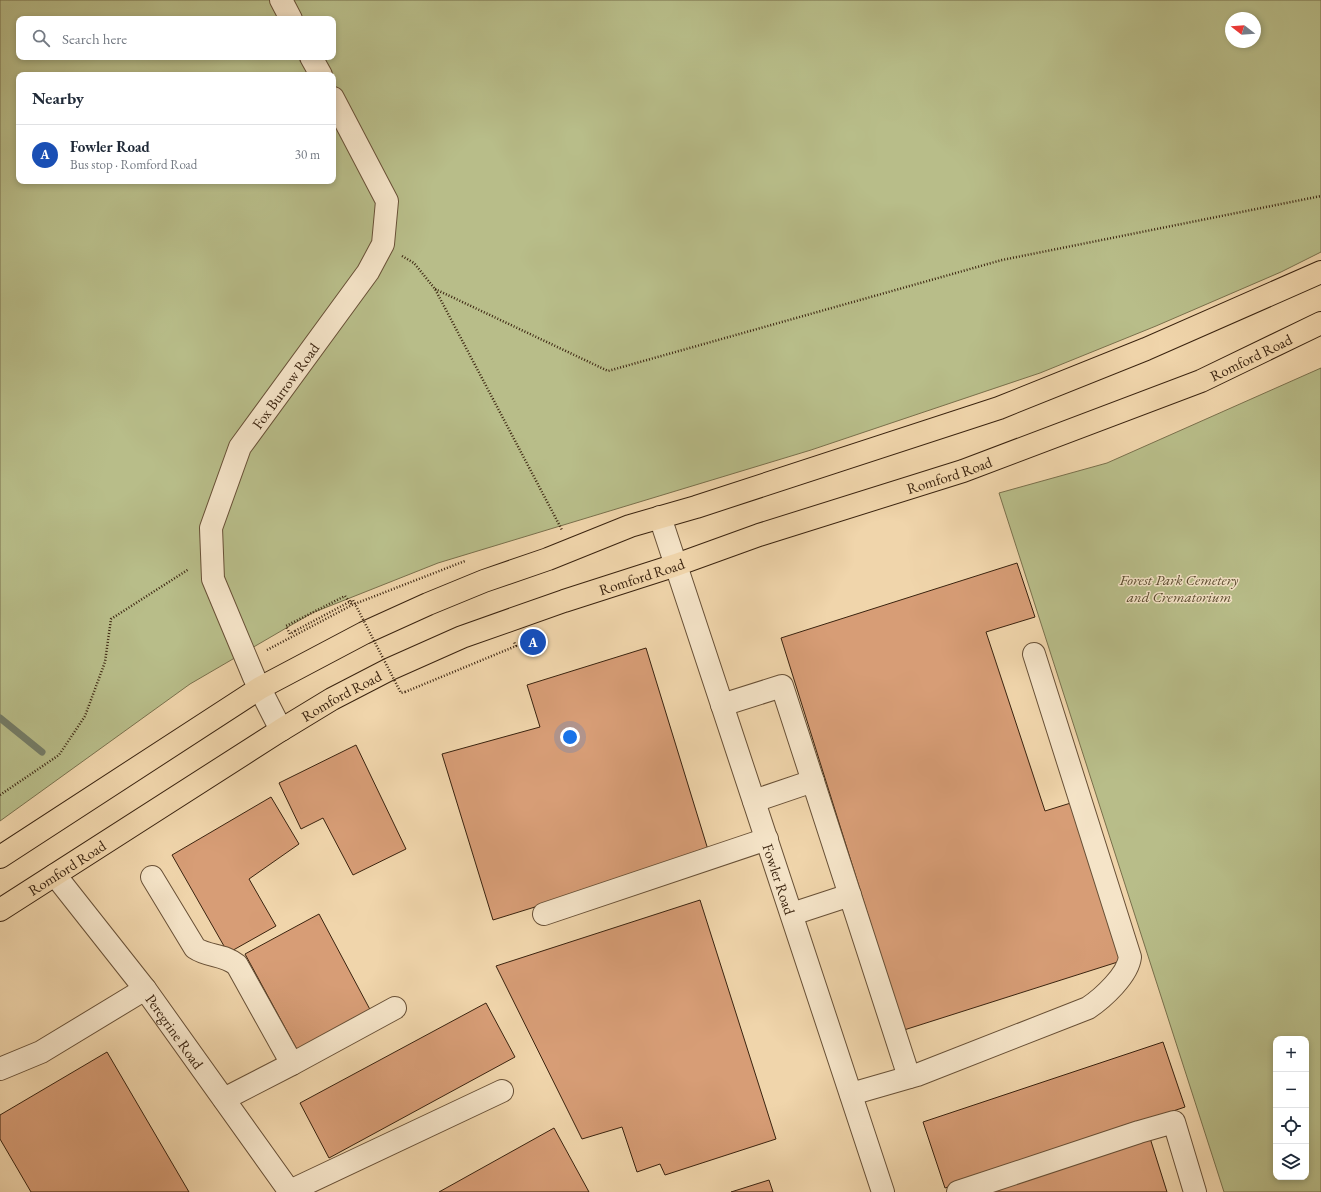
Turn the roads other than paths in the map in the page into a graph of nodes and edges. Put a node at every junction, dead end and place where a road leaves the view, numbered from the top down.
1 (281, 0) edge
2 (289, 16) edge
3 (313, 60) edge
4 (319, 72) edge
5 (336, 104) edge
6 (1321, 272) edge
7 (1321, 323) edge
8 (660, 517) junction
9 (676, 565) junction
10 (1034, 654) dead end
11 (260, 688) junction
12 (722, 705) junction
13 (280, 730) junction
14 (812, 781) junction
15 (754, 801) junction
16 (767, 839) junction
17 (0, 857) edge
18 (55, 875) junction
19 (152, 877) dead end
20 (850, 895) junction
21 (0, 910) edge
22 (544, 914) dead end
23 (792, 914) junction
24 (145, 989) junction
25 (395, 1008) dead end
26 (292, 1064) junction
27 (0, 1069) edge
28 (909, 1077) junction
29 (502, 1091) dead end
30 (852, 1094) junction
31 (224, 1099) junction
32 (290, 1192) edge
33 (883, 1192) edge
34 (958, 1192) edge
35 (1195, 1192) edge

1 - 2 street
3 - 4 street
5 - 11 street, Fox Burrow Road
6 - 8 main road
7 - 9 main road, Romford Road
8 - 9 street, Fowler Road
8 - 11 main road
9 - 12 street, Fowler Road
9 - 13 main road, Romford Road
10 - 28 street
11 - 13 street, Fox Burrow Road
11 - 17 main road
12 - 14 street
12 - 15 street, Fowler Road
13 - 18 main road, Romford Road
14 - 15 street
14 - 20 street
15 - 16 street, Fowler Road
16 - 22 street
16 - 23 street, Fowler Road
18 - 21 main road, Romford Road
18 - 24 street, Peregrine Road
19 - 26 street
20 - 23 street
20 - 28 street
23 - 30 street, Fowler Road
24 - 27 street
24 - 31 street, Peregrine Road
25 - 26 street
26 - 31 street
28 - 30 street
29 - 32 street
30 - 33 street, Fowler Road
31 - 32 street, Peregrine Road
34 - 35 street

